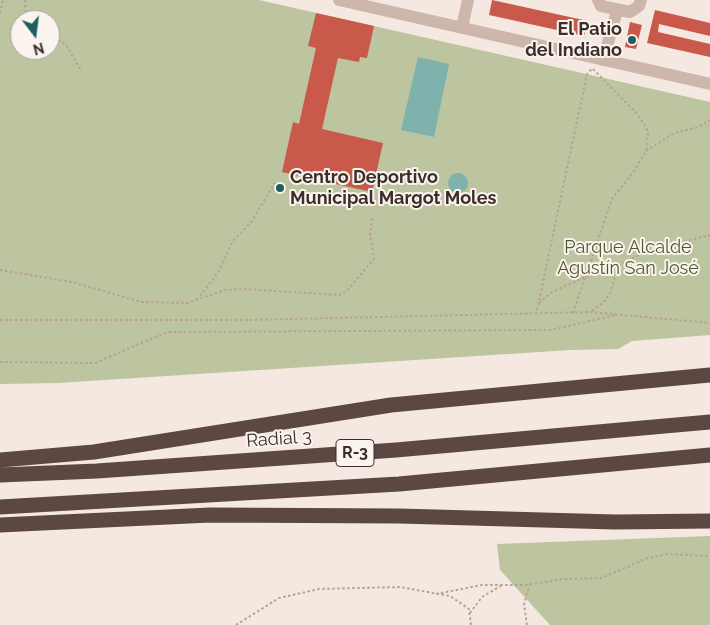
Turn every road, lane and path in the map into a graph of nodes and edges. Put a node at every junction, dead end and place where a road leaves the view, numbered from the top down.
1 (3, 0) edge
2 (339, 0) edge
3 (468, 0) edge
4 (598, 0) edge
5 (641, 0) edge
6 (616, 11) junction
7 (0, 13) edge
8 (462, 28) junction
9 (60, 41) edge
10 (598, 64) junction
11 (82, 72) dead end
12 (710, 84) edge
13 (710, 120) edge
14 (646, 152) junction
15 (275, 183) dead end
16 (372, 217) dead end
17 (710, 235) edge
18 (618, 266) junction
19 (0, 270) edge
20 (584, 278) junction
21 (199, 298) junction
22 (538, 304) junction
23 (590, 312) junction
24 (573, 313) junction
25 (536, 315) junction
26 (618, 315) junction
27 (0, 320) edge
28 (710, 322) edge
29 (0, 362) edge
30 (710, 375) edge
31 (710, 422) edge
32 (710, 455) edge
33 (0, 460) edge
34 (0, 475) edge
35 (0, 506) edge
36 (710, 521) edge
37 (0, 526) edge
38 (710, 556) edge
39 (530, 584) junction
40 (504, 586) junction
41 (436, 594) junction
42 (470, 613) junction
43 (236, 625) edge
44 (471, 625) edge
45 (527, 625) edge

1 - 7 path
2 - 8 street
3 - 8 street
4 - 6 street
5 - 6 street
6 - 10 street
8 - 10 street
9 - 11 path
10 - 12 street
10 - 14 path
10 - 22 path
13 - 14 path
14 - 20 path
15 - 21 path
16 - 21 path
17 - 18 path
18 - 20 path
18 - 23 path
19 - 21 path
20 - 22 path
20 - 24 path
22 - 25 path
23 - 24 path
23 - 26 path
24 - 25 path
25 - 27 path
26 - 28 path
26 - 29 path
30 - 33 highway
31 - 34 highway, Radial 3 / R-3
32 - 35 highway, R-3
36 - 37 highway
38 - 39 path
39 - 40 path
39 - 45 path
40 - 41 path
40 - 42 path
41 - 42 path
41 - 43 path
42 - 44 path

